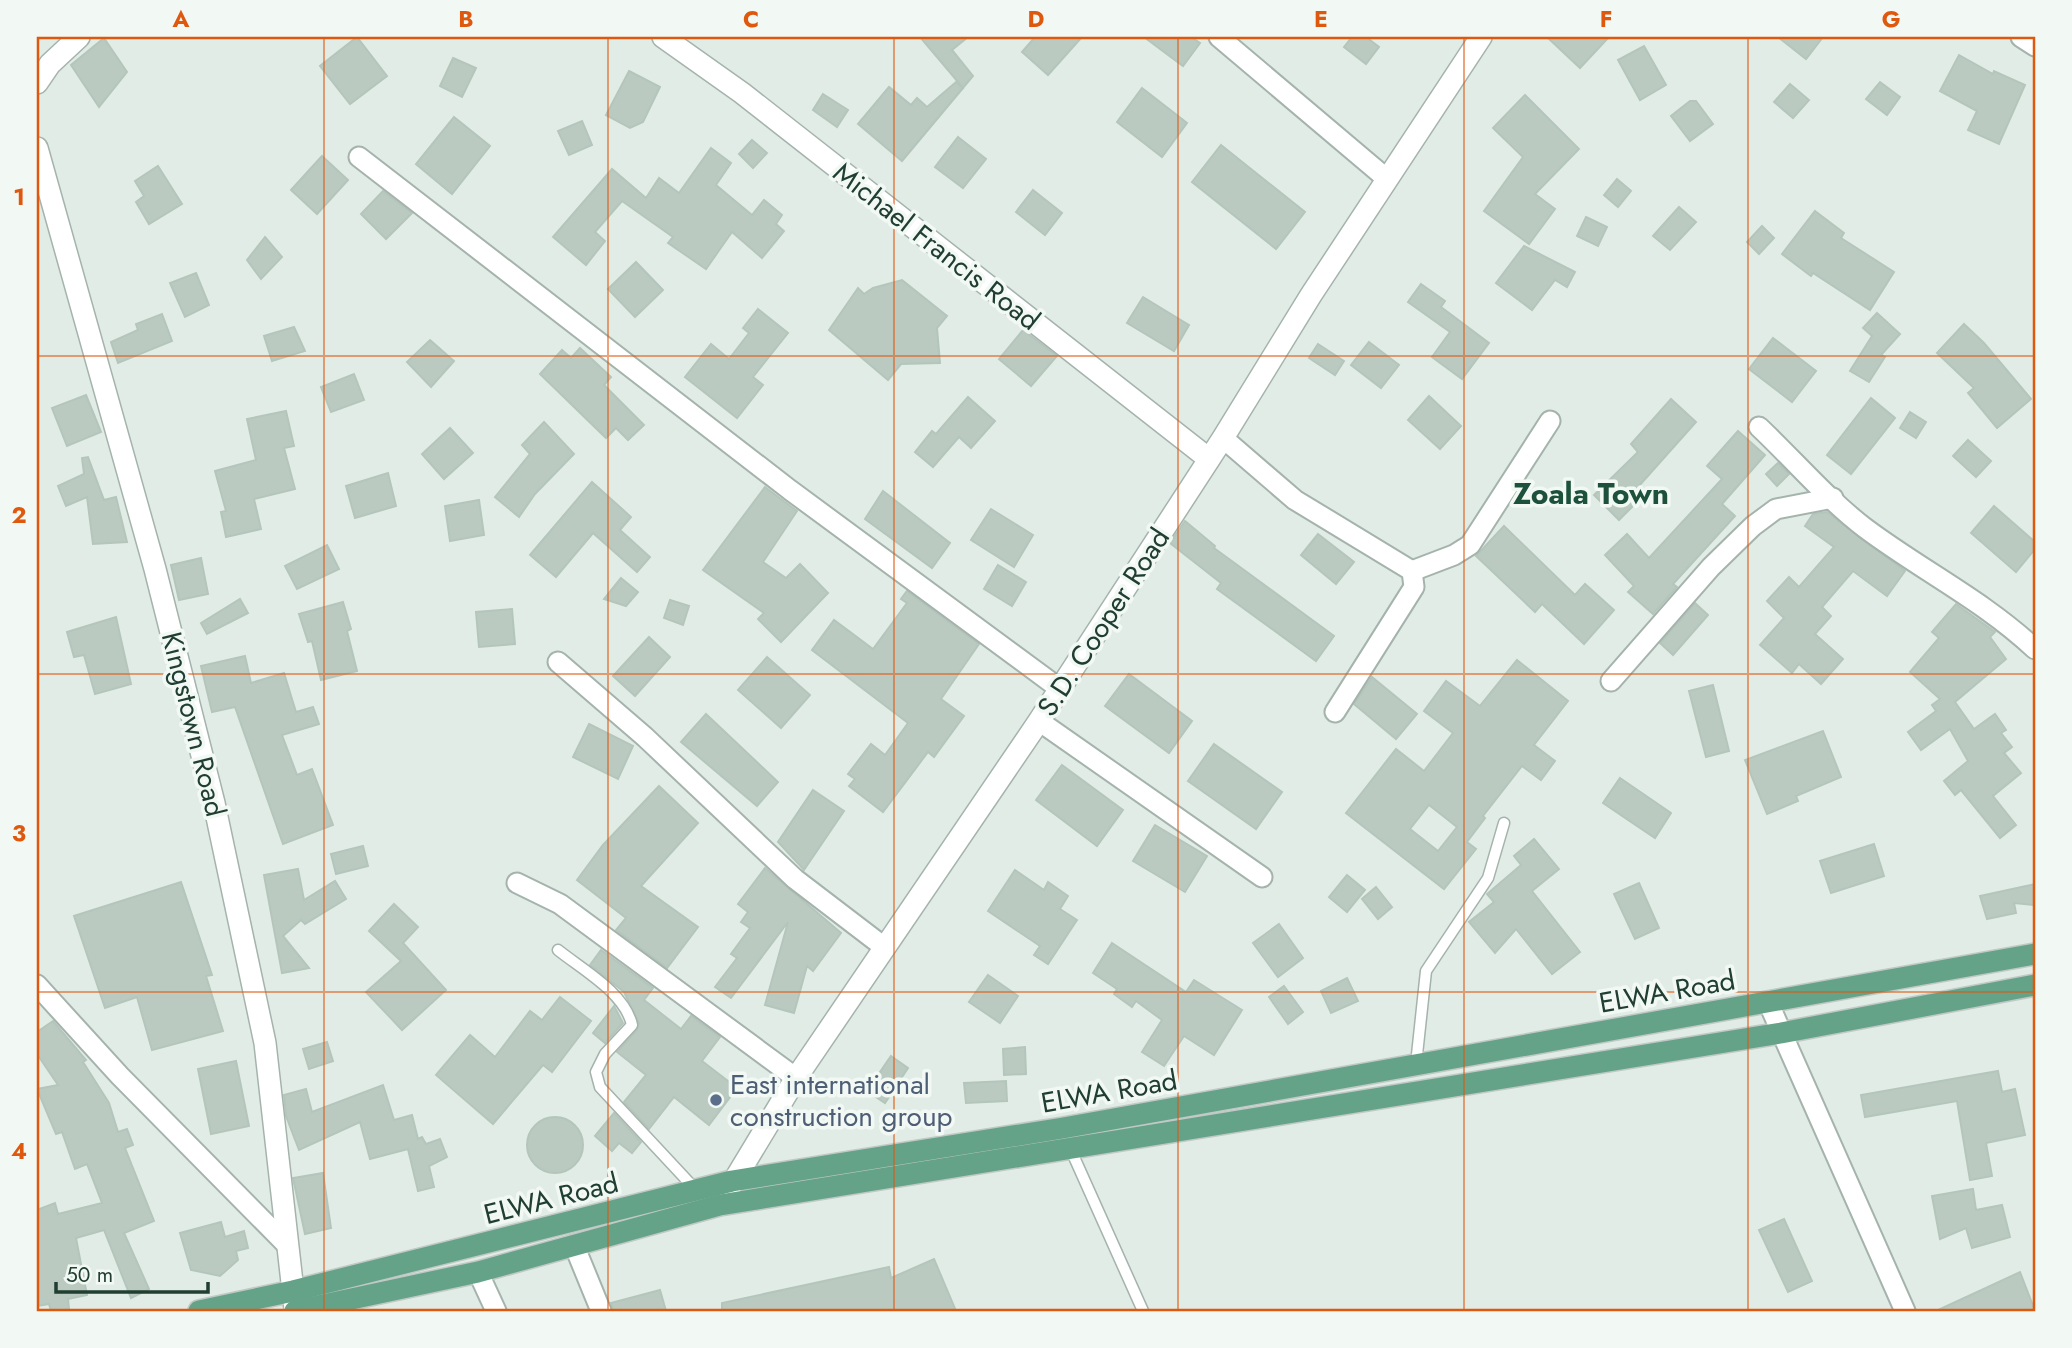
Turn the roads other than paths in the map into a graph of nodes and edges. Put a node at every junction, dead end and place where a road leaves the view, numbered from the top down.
1 (79, 37) edge
2 (663, 37) edge
3 (1219, 37) edge
4 (1481, 37) edge
5 (2021, 37) edge
6 (2035, 46) edge
7 (37, 83) edge
8 (37, 148) edge
9 (359, 157) dead end
10 (1387, 179) junction
11 (1550, 421) dead end
12 (1759, 427) dead end
13 (1223, 438) junction
14 (1209, 459) junction
15 (1833, 498) junction
16 (1412, 571) junction
17 (2035, 649) edge
18 (558, 662) dead end
19 (1611, 681) dead end
20 (1060, 689) junction
21 (1335, 712) dead end
22 (1039, 721) junction
23 (1504, 823) dead end
24 (1262, 877) dead end
25 (517, 883) dead end
26 (884, 947) junction
27 (558, 950) dead end
28 (2035, 954) edge
29 (37, 985) edge
30 (2035, 985) edge
31 (1768, 1002) junction
32 (1781, 1033) junction
33 (1416, 1063) junction
34 (796, 1079) junction
35 (1069, 1148) junction
36 (732, 1181) junction
37 (696, 1190) junction
38 (720, 1205) junction
39 (287, 1245) junction
40 (574, 1245) junction
41 (478, 1272) junction
42 (294, 1305) edge
43 (199, 1311) edge
44 (496, 1311) edge
45 (601, 1311) edge
46 (1143, 1311) edge
47 (1905, 1311) edge

1 - 7 street
2 - 14 street, Michael Francis Road
3 - 10 street
4 - 10 street, S.D. Cooper Road
5 - 6 street
8 - 39 street, Kingstown Road
9 - 20 street
10 - 13 street, S.D. Cooper Road
11 - 16 street
12 - 15 street
13 - 14 street, S.D. Cooper Road
13 - 16 street
14 - 20 street, S.D. Cooper Road
15 - 17 street
15 - 19 street
16 - 21 street
18 - 26 street
20 - 22 street, S.D. Cooper Road
22 - 24 street
22 - 26 street, S.D. Cooper Road
23 - 33 lane
25 - 34 street
26 - 34 street, S.D. Cooper Road
27 - 37 lane
28 - 31 main road, ELWA Road
29 - 39 street
30 - 32 main road, ELWA Road
31 - 32 street
31 - 33 main road, ELWA Road
32 - 35 main road, ELWA Road
32 - 47 street
33 - 36 main road, ELWA Road
34 - 36 street, S.D. Cooper Road
35 - 38 main road, ELWA Road
35 - 46 lane
36 - 37 main road, ELWA Road
36 - 38 street, S.D. Cooper Road
37 - 42 main road, ELWA Road
38 - 40 main road, ELWA Road
39 - 42 street, Kingstown Road
40 - 41 main road, ELWA Road
40 - 45 street
41 - 42 main road, ELWA Road
41 - 44 street
42 - 43 main road, ELWA Road

